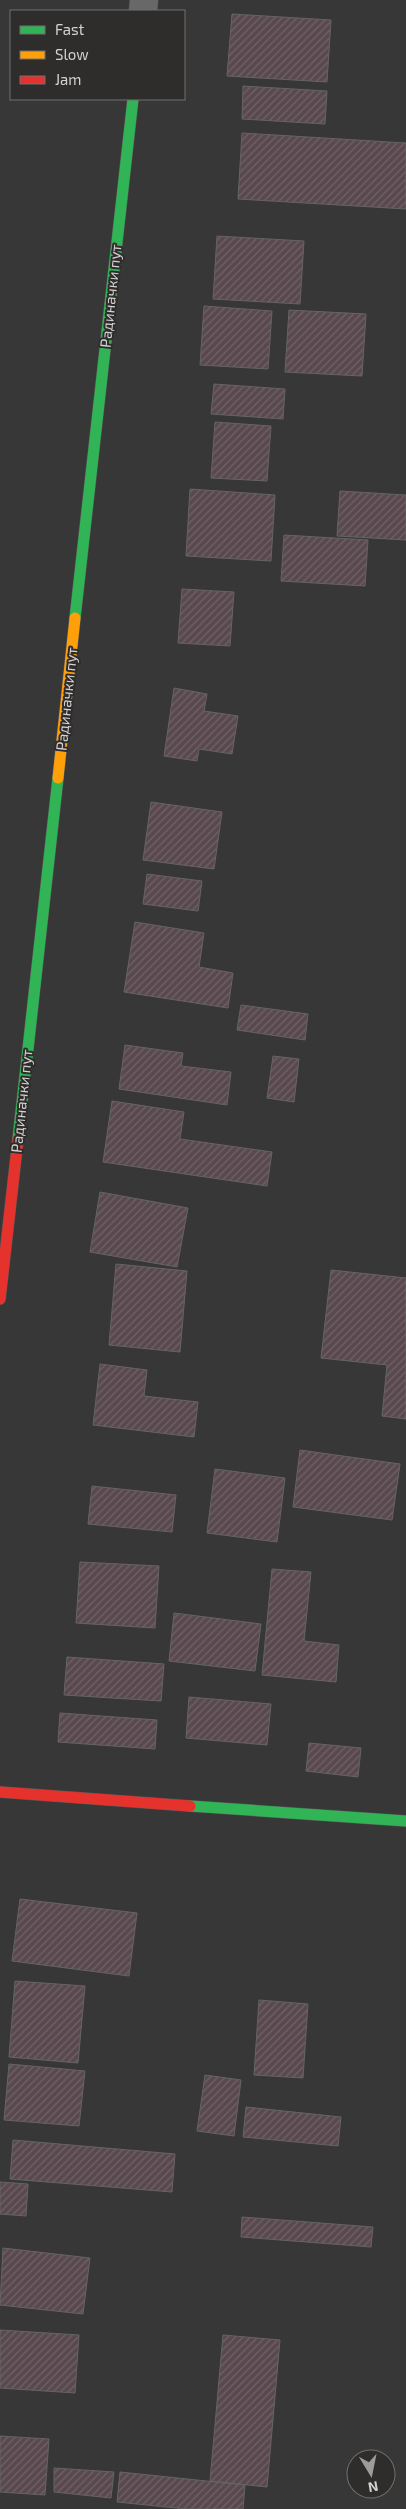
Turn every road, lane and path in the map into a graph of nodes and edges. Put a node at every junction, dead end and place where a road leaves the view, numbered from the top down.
1 (133, 100) edge
2 (0, 1299) edge
3 (0, 1792) edge
4 (406, 1820) edge

1 - 2 street, Радиначки пут
3 - 4 street

